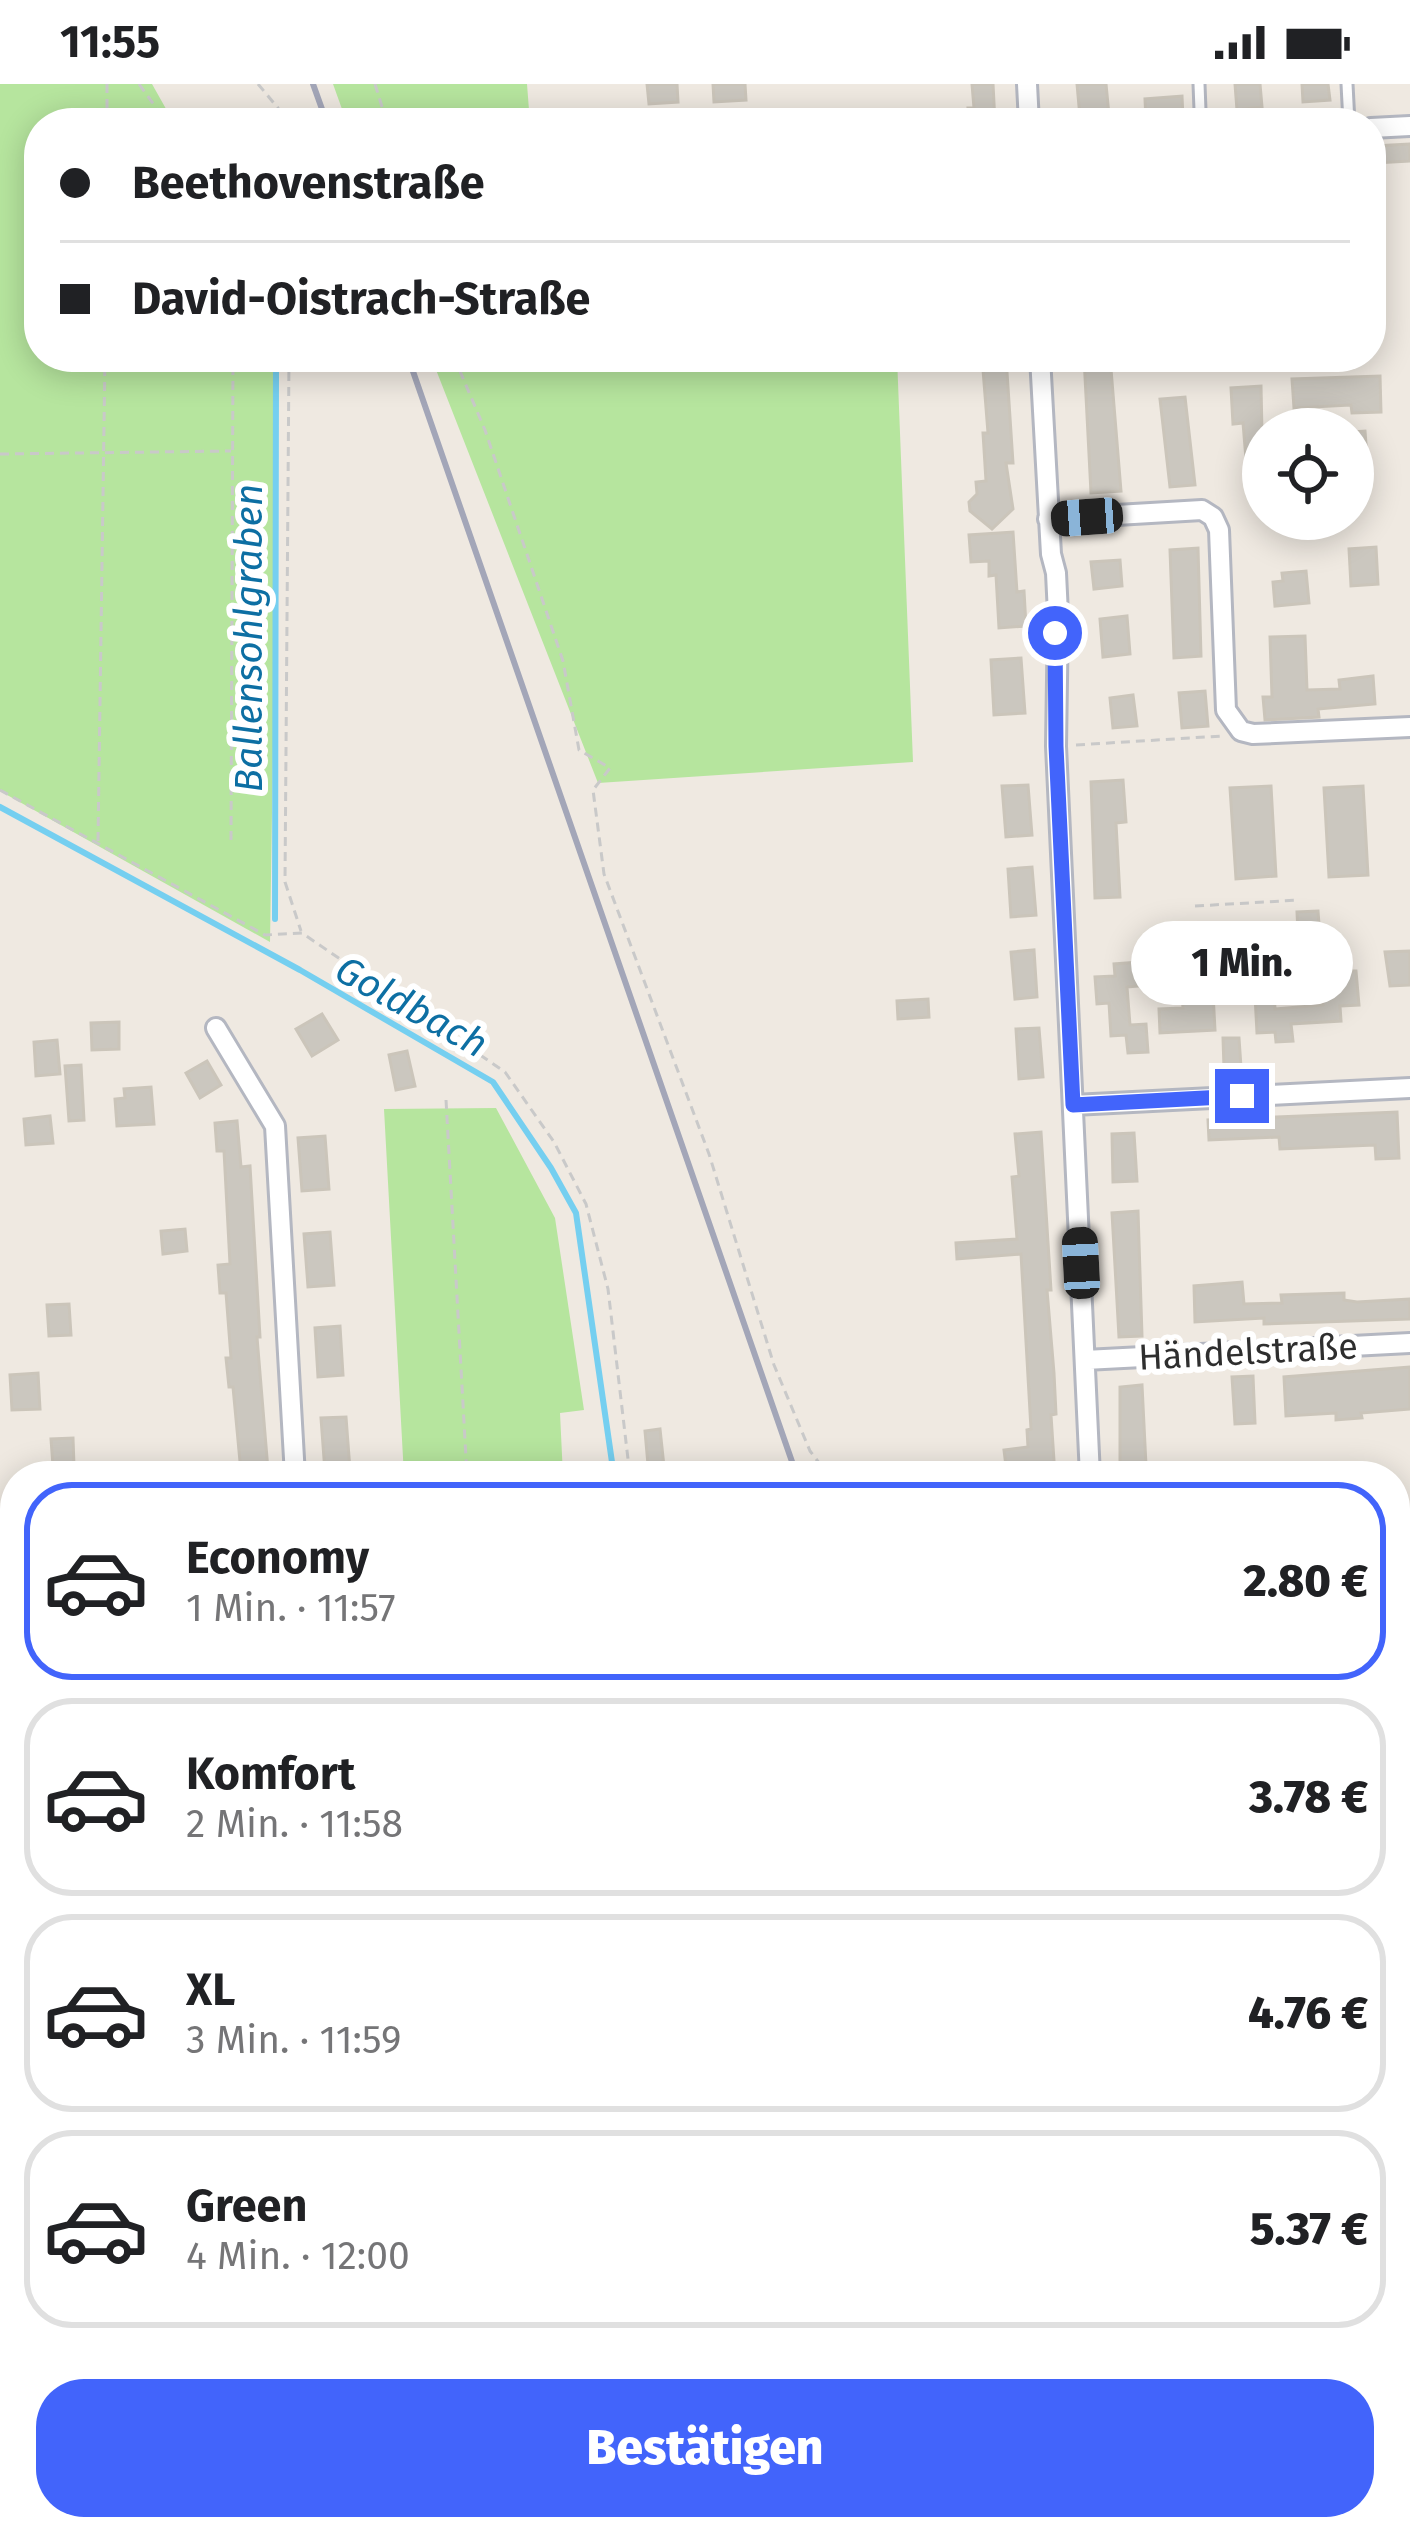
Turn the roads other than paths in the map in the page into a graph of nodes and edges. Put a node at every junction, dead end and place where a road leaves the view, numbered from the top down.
1 (1041, 372) edge
2 (1048, 519) junction
3 (1410, 727) edge
4 (216, 1028) dead end
5 (1410, 1088) edge
6 (1073, 1105) junction
7 (1410, 1343) edge
8 (1085, 1360) junction
9 (294, 1461) edge
10 (1089, 1461) edge

1 - 2 street
2 - 3 street
2 - 6 street
4 - 9 street
5 - 6 street
6 - 8 street
7 - 8 street, Händelstraße
8 - 10 street

